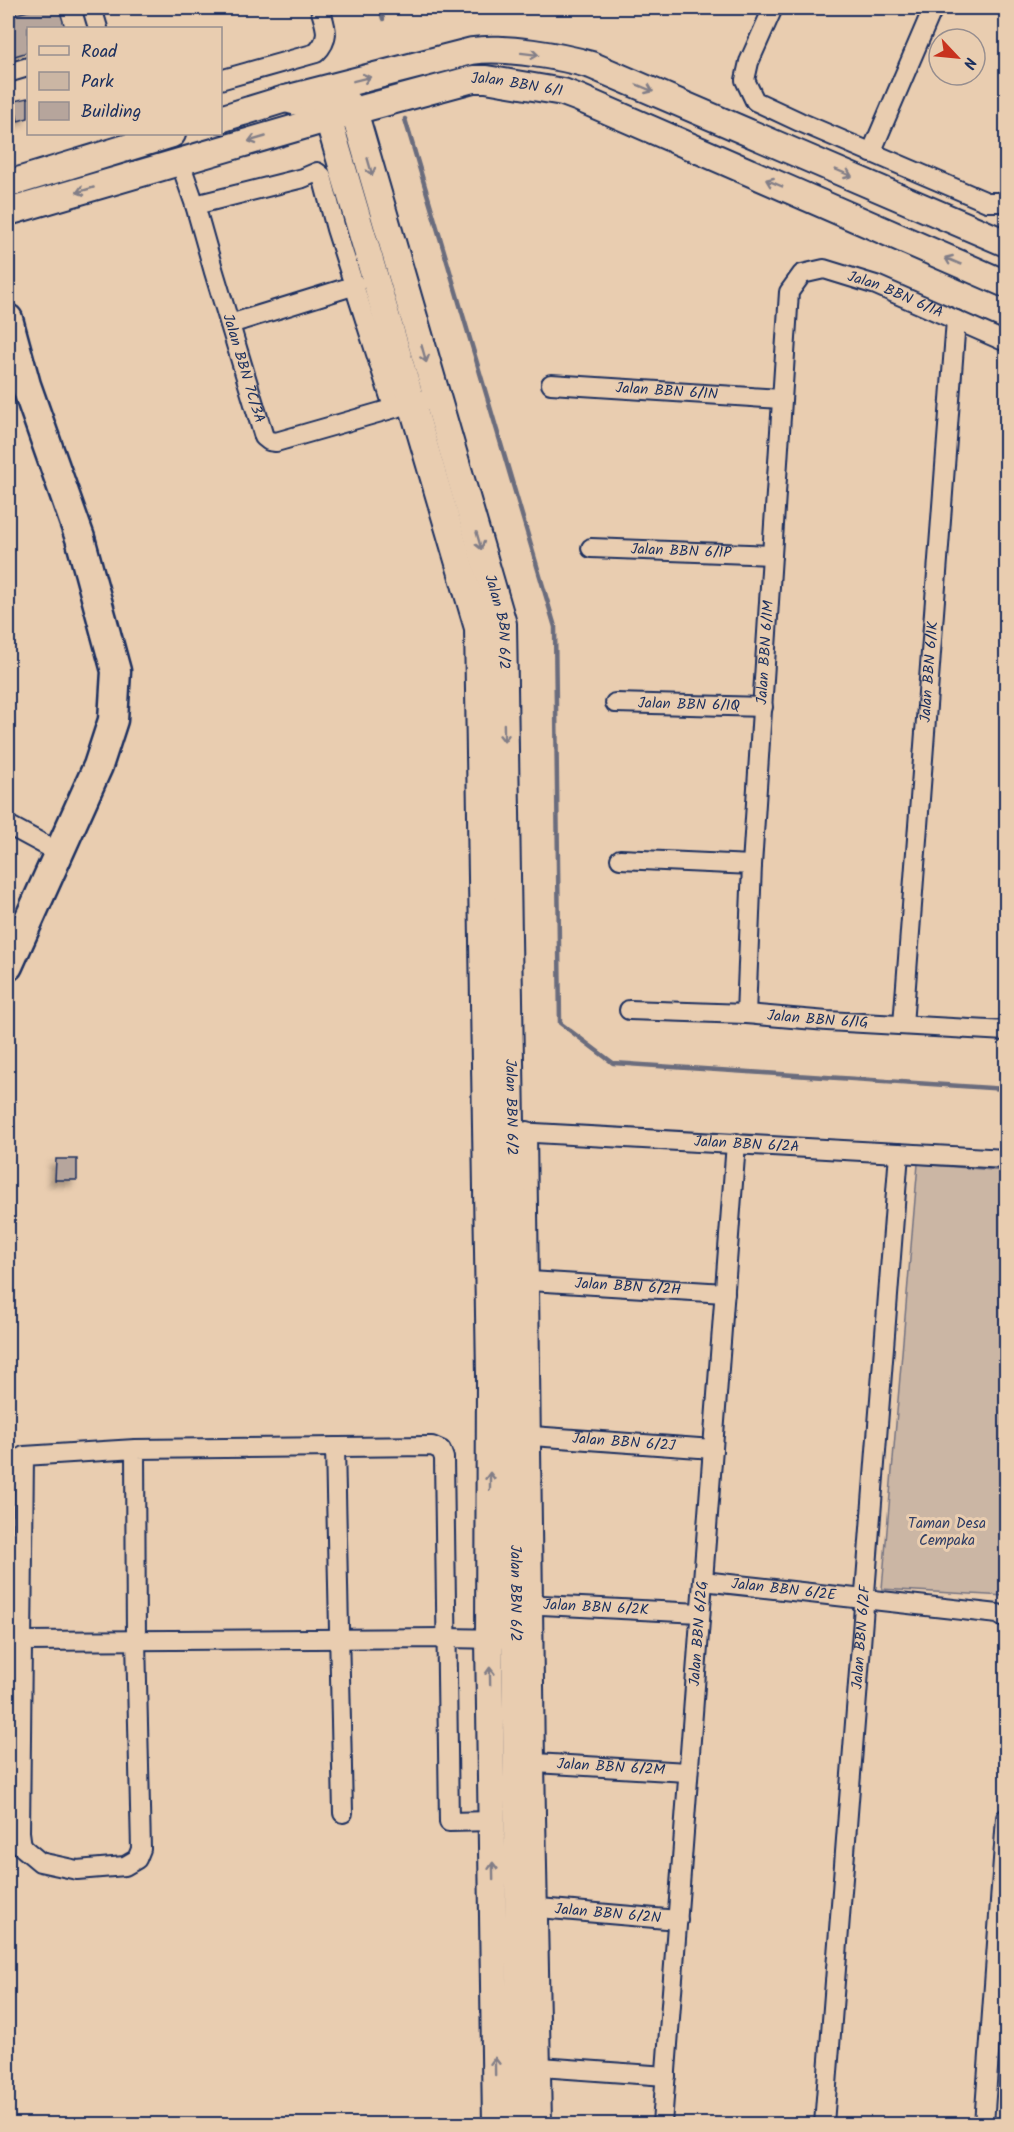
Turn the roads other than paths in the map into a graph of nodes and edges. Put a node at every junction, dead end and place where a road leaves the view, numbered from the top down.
1 (92, 8) edge
2 (320, 8) edge
3 (773, 8) edge
4 (933, 8) edge
5 (98, 27) edge
6 (27, 67) edge
7 (8, 73) edge
8 (222, 79) edge
9 (285, 99) junction
10 (354, 111) junction
11 (222, 118) edge
12 (328, 118) junction
13 (165, 135) edge
14 (131, 140) edge
15 (871, 153) junction
16 (180, 162) junction
17 (141, 173) junction
18 (8, 184) edge
19 (1006, 198) edge
20 (195, 205) junction
21 (8, 212) edge
22 (963, 224) junction
23 (1006, 229) edge
24 (1006, 243) edge
25 (1006, 284) edge
26 (356, 285) junction
27 (789, 292) joint
28 (8, 319) edge
29 (956, 320) junction
30 (230, 324) junction
31 (1006, 342) edge
32 (551, 384) dead end
33 (782, 399) junction
34 (414, 402) junction
35 (591, 548) dead end
36 (772, 555) junction
37 (615, 702) dead end
38 (762, 707) junction
39 (8, 825) edge
40 (58, 852) junction
41 (620, 860) dead end
42 (752, 866) junction
43 (8, 966) edge
44 (629, 1010) dead end
45 (746, 1014) junction
46 (903, 1025) junction
47 (1006, 1031) edge
48 (519, 1132) junction
49 (485, 1133) junction
50 (736, 1143) junction
51 (899, 1153) junction
52 (1006, 1159) edge
53 (530, 1281) junction
54 (725, 1293) junction
55 (532, 1436) junction
56 (335, 1447) junction
57 (135, 1449) junction
58 (713, 1449) junction
59 (703, 1581) junction
60 (865, 1599) junction
61 (490, 1604) junction
62 (525, 1604) junction
63 (700, 1613) junction
64 (1006, 1619) edge
65 (447, 1638) junction
66 (340, 1639) junction
67 (489, 1639) junction
68 (515, 1639) junction
69 (136, 1640) junction
70 (21, 1641) junction
71 (535, 1762) junction
72 (687, 1773) junction
73 (343, 1813) dead end
74 (1006, 1818) edge
75 (492, 1821) junction
76 (539, 1908) junction
77 (678, 1920) junction
78 (999, 2022) edge
79 (541, 2067) junction
80 (666, 2076) junction
81 (496, 2124) edge
82 (521, 2124) edge
83 (542, 2124) edge
84 (662, 2124) edge
85 (824, 2124) edge
86 (984, 2124) edge

1 - 5 street
2 - 8 street
3 - 15 street
4 - 15 street
6 - 7 street
9 - 10 street
9 - 11 street, Jalan BBN 6/1
9 -> 22 street, Jalan BBN 6/1
10 - 12 street, Jalan BBN 6/1
25 -> 10 street, Jalan BBN 6/1
10 -> 34 street, Jalan BBN 6/2
12 -> 16 street, Jalan BBN 6/1
12 - 34 street, Jalan BBN 6/2
13 - 14 street
14 - 17 street
14 - 18 street
15 - 19 street
16 - 17 street, Jalan BBN 6/1
16 - 20 street, Jalan BBN 7C/3A
17 -> 21 street, Jalan BBN 6/1
20 - 26 street
20 - 30 street, Jalan BBN 7C/3A
22 - 23 street
22 - 24 street, Jalan BBN 6/1
26 - 30 street
26 - 34 street
27 - 29 street, Jalan BBN 6/1A
27 - 33 street, Jalan BBN 6/1M
28 - 40 main road
29 - 31 street, Jalan BBN 6/1A
29 - 46 street, Jalan BBN 6/1K
30 - 34 street, Jalan BBN 7C/3A
32 - 33 street, Jalan BBN 6/1N
33 - 36 street, Jalan BBN 6/1M
34 -> 48 street, Jalan BBN 6/2
34 - 49 street, Jalan BBN 6/2
35 - 36 street, Jalan BBN 6/1P
36 - 38 street, Jalan BBN 6/1M
37 - 38 street, Jalan BBN 6/1Q
38 - 42 street, Jalan BBN 6/1M
39 - 40 street
40 - 43 main road
41 - 42 street
42 - 45 street, Jalan BBN 6/1M
44 - 45 street, Jalan BBN 6/1G
45 - 46 street, Jalan BBN 6/1G
46 - 47 street, Jalan BBN 6/1G
48 - 49 street, Jalan BBN 6/2A
48 - 50 street, Jalan BBN 6/2A
48 - 53 street
48 - 62 street, Jalan BBN 6/2
61 -> 49 street, Jalan BBN 6/2
50 - 51 street, Jalan BBN 6/2A
50 - 54 street, Jalan BBN 6/2G
51 - 52 street, Jalan BBN 6/2A
51 - 60 street, Jalan BBN 6/2F
53 - 54 street, Jalan BBN 6/2H
53 - 55 street
54 - 58 street, Jalan BBN 6/2G
55 - 58 street, Jalan BBN 6/2J
55 - 62 street
56 - 57 street
56 - 65 street
56 - 66 street
57 - 69 street
57 - 70 street
58 - 59 street, Jalan BBN 6/2G
59 - 60 street, Jalan BBN 6/2E
59 - 63 street, Jalan BBN 6/2G
60 - 64 street, Jalan BBN 6/2E
60 - 85 street, Jalan BBN 6/2F
61 - 62 street, Jalan BBN 6/2K
61 - 67 street, Jalan BBN 6/2
62 - 63 street, Jalan BBN 6/2K
62 - 68 street, Jalan BBN 6/2
62 - 71 street
63 - 72 street, Jalan BBN 6/2G
65 - 66 street
65 - 67 street
65 - 75 street
66 - 69 street
66 - 73 street
67 - 68 street
75 -> 67 street, Jalan BBN 6/2
68 - 82 street, Jalan BBN 6/2
69 - 70 street
69 - 70 street
71 - 72 street, Jalan BBN 6/2M
71 - 76 street
72 - 77 street, Jalan BBN 6/2G
74 - 78 street
81 -> 75 street, Jalan BBN 6/2
76 - 77 street, Jalan BBN 6/2N
76 - 79 street
77 - 80 street, Jalan BBN 6/2G
78 - 86 street
79 - 80 street
79 - 83 street
80 - 84 street, Jalan BBN 6/2G

